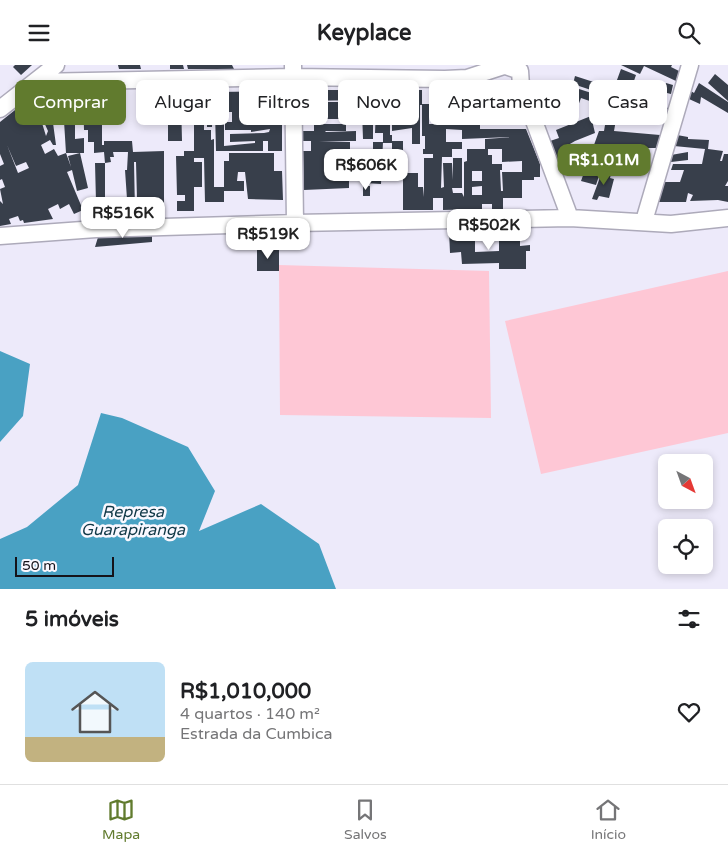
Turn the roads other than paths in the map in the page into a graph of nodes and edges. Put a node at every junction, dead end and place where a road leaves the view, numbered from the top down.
1 (56, 65) edge
2 (690, 65) edge
3 (512, 67) edge
4 (293, 71) edge
5 (37, 80) edge
6 (82, 80) edge
7 (15, 97) edge
8 (0, 109) edge
9 (570, 218) junction
10 (728, 218) edge
11 (644, 221) junction
12 (295, 223) junction
13 (0, 236) edge

1 - 5 street
2 - 11 street
3 - 4 street
3 - 9 street
4 - 6 street
4 - 12 street
7 - 8 street
9 - 11 street
9 - 12 street
10 - 11 street
12 - 13 street

